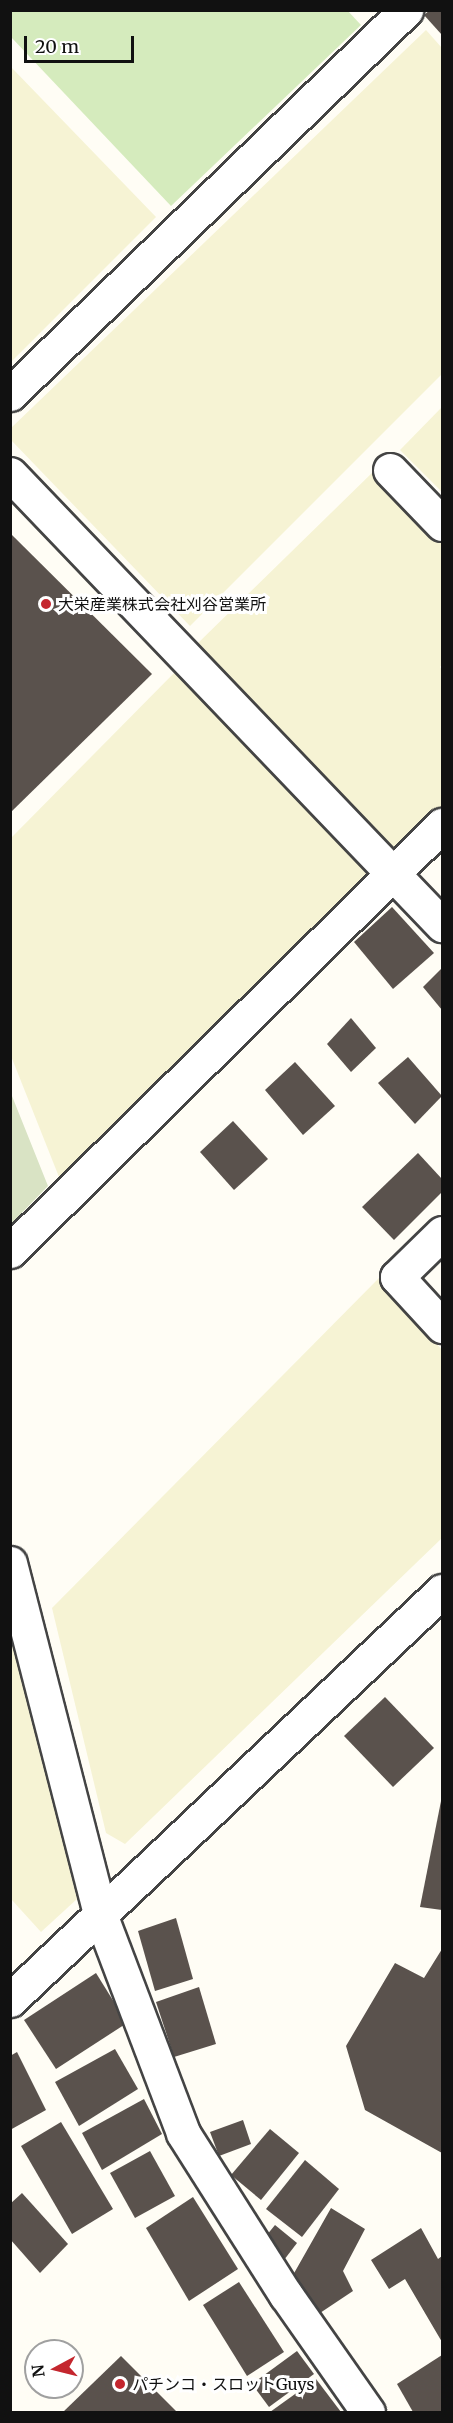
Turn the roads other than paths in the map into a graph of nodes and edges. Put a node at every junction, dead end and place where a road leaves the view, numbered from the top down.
1 (406, 10) edge
2 (10, 394) edge
3 (390, 470) dead end
4 (10, 474) edge
5 (442, 525) edge
6 (442, 825) edge
7 (392, 873) junction
8 (442, 925) edge
9 (442, 1233) edge
10 (10, 1251) edge
11 (442, 1326) edge
12 (10, 1563) edge
13 (442, 1591) edge
14 (100, 1914) junction
15 (10, 2000) edge
16 (368, 2412) edge

1 - 2 street
3 - 5 street
4 - 7 street
6 - 7 street
7 - 8 street
7 - 10 street
9 - 11 street
12 - 14 street
13 - 14 street
14 - 15 street
14 - 16 street

